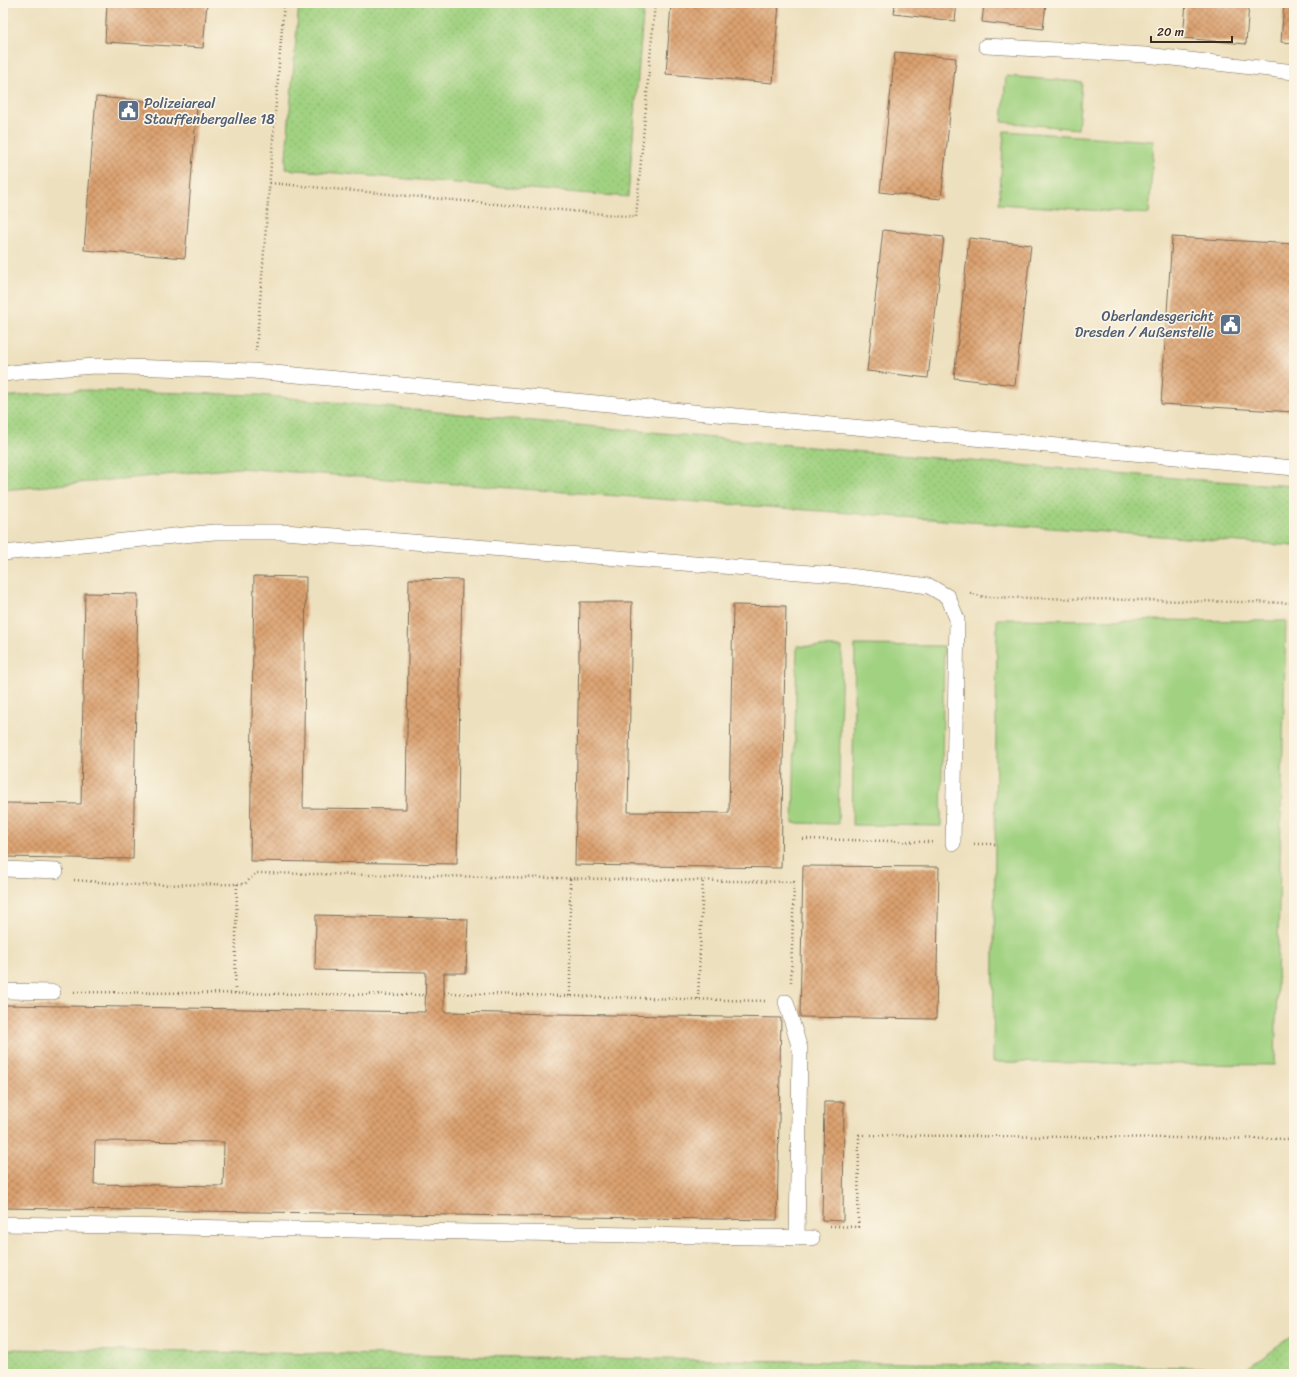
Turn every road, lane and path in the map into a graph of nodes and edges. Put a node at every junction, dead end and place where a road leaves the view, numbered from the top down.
1 (284, 3) edge
2 (655, 3) edge
3 (986, 46) dead end
4 (1294, 72) edge
5 (270, 183) junction
6 (253, 371) junction
7 (3, 374) edge
8 (1294, 468) edge
9 (3, 553) edge
10 (948, 597) junction
11 (1294, 603) edge
12 (803, 839) dead end
13 (953, 843) junction
14 (995, 844) dead end
15 (3, 869) edge
16 (56, 871) joint
17 (570, 878) junction
18 (703, 880) junction
19 (237, 884) junction
20 (3, 991) edge
21 (53, 992) joint
22 (235, 993) junction
23 (444, 993) dead end
24 (426, 995) dead end
25 (570, 996) junction
26 (698, 1000) junction
27 (786, 1002) junction
28 (1294, 1139) edge
29 (3, 1224) edge
30 (797, 1232) junction
31 (812, 1238) dead end

1 - 5 path
2 - 5 path
3 - 4 lane
5 - 6 path
6 - 7 lane
6 - 8 lane
9 - 10 lane
10 - 11 path
10 - 13 lane
12 - 13 path
13 - 14 path
15 - 16 lane
16 - 19 path
17 - 18 path
17 - 19 path
17 - 25 path
18 - 26 path
18 - 27 path
19 - 22 path
20 - 21 lane
21 - 22 path
22 - 24 path
23 - 25 path
25 - 26 path
26 - 27 path
27 - 30 lane
28 - 30 path
29 - 30 lane
30 - 31 lane

